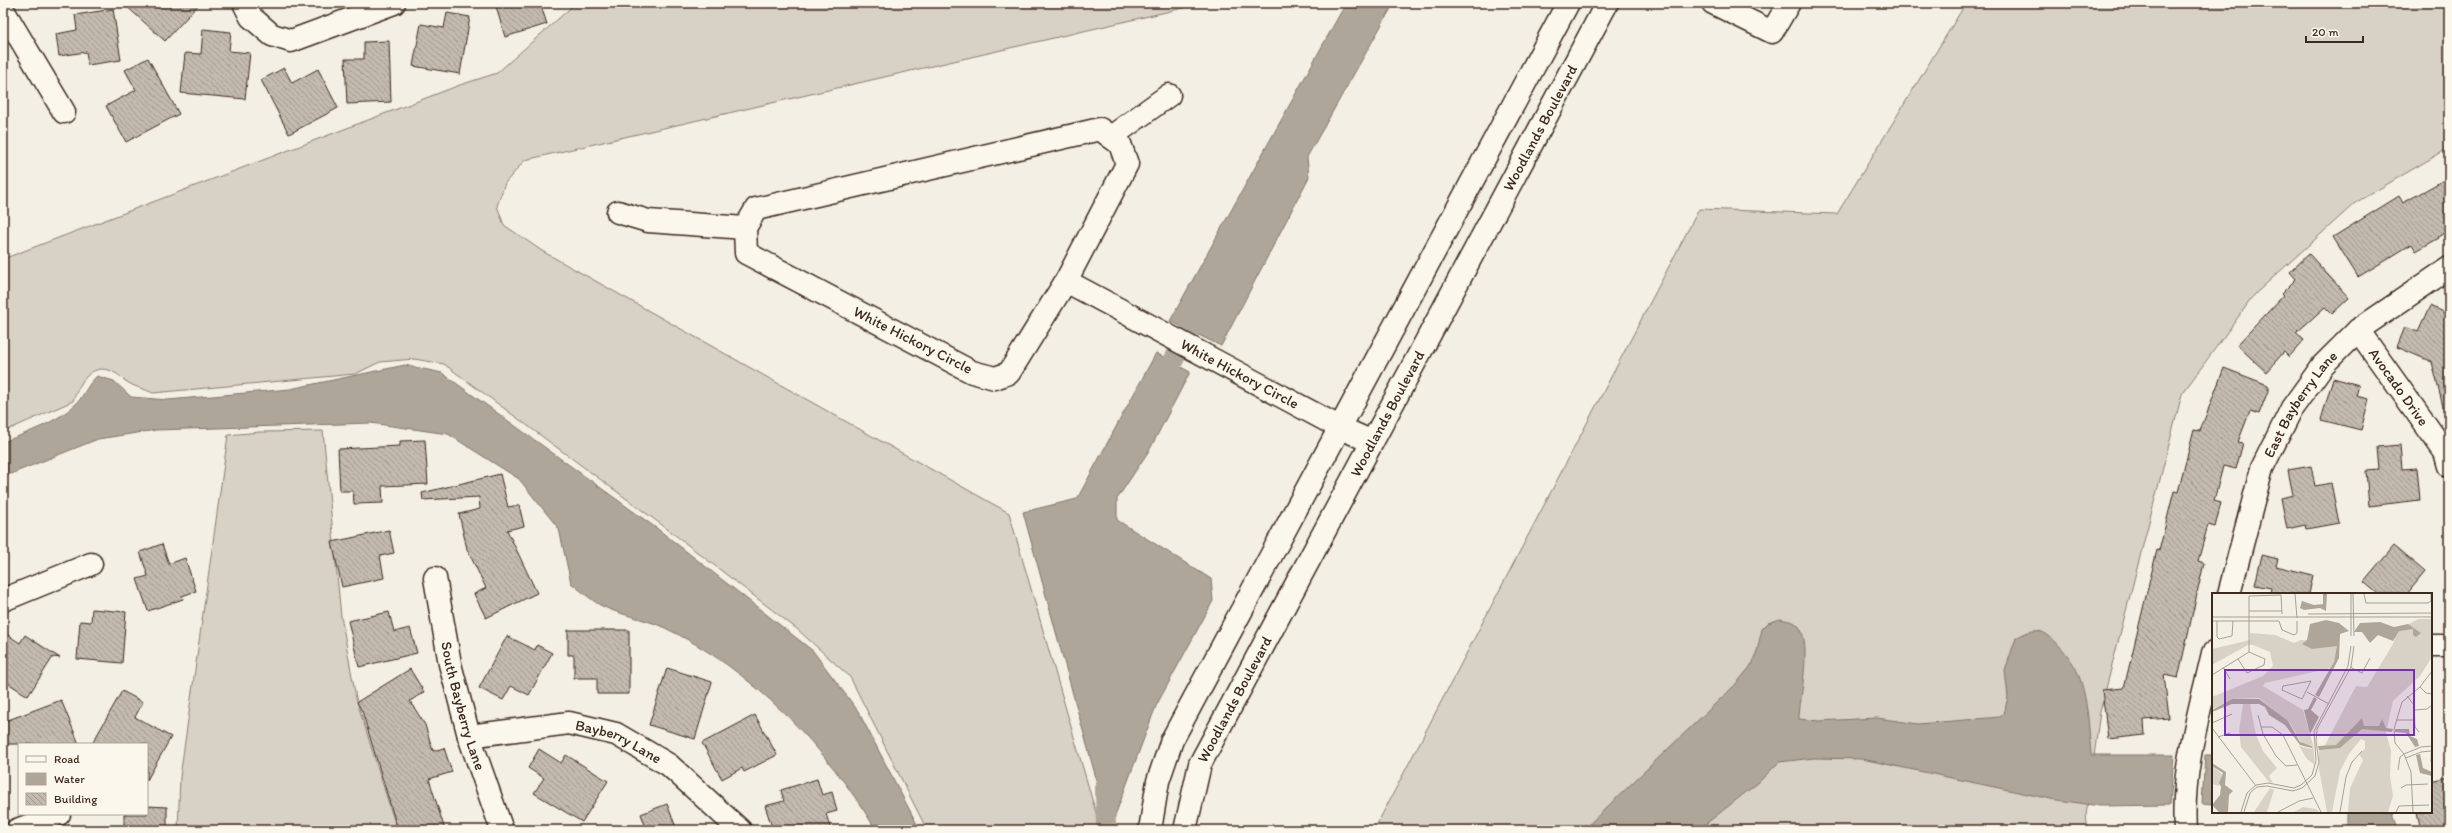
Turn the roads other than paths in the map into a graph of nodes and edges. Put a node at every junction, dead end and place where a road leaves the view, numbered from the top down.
1 (244, 3) edge
2 (394, 3) edge
3 (1568, 3) edge
4 (1607, 3) edge
5 (1713, 3) edge
6 (1789, 3) edge
7 (3, 10) edge
8 (1169, 95) dead end
9 (64, 112) dead end
10 (1111, 137) junction
11 (618, 212) dead end
12 (745, 228) junction
13 (2449, 268) edge
14 (1066, 281) junction
15 (2358, 330) junction
16 (1339, 427) junction
17 (1372, 442) junction
18 (2449, 466) edge
19 (91, 564) dead end
20 (435, 578) dead end
21 (2229, 593) edge
22 (3, 600) edge
23 (2432, 646) edge
24 (2449, 646) edge
25 (2212, 657) edge
26 (469, 736) junction
27 (56, 815) edge
28 (17, 830) edge
29 (502, 830) edge
30 (740, 830) edge
31 (1150, 830) edge
32 (1185, 830) edge
33 (2185, 830) edge

1 - 2 street
3 - 16 street
4 - 17 street, Woodlands Boulevard
5 - 6 street
7 - 9 street
8 - 10 street
10 - 12 street
10 - 14 street, White Hickory Circle
11 - 12 street
12 - 14 street, White Hickory Circle
13 - 15 street, East Bayberry Lane
14 - 16 street, White Hickory Circle
15 - 18 street, Avocado Drive
15 - 21 street, East Bayberry Lane
16 - 17 street, White Hickory Circle
16 - 31 street
17 - 32 street, Woodlands Boulevard
19 - 22 street
20 - 26 street, South Bayberry Lane
23 - 24 street
25 - 33 street
26 - 29 street, South Bayberry Lane
26 - 30 street, Bayberry Lane
27 - 28 street

